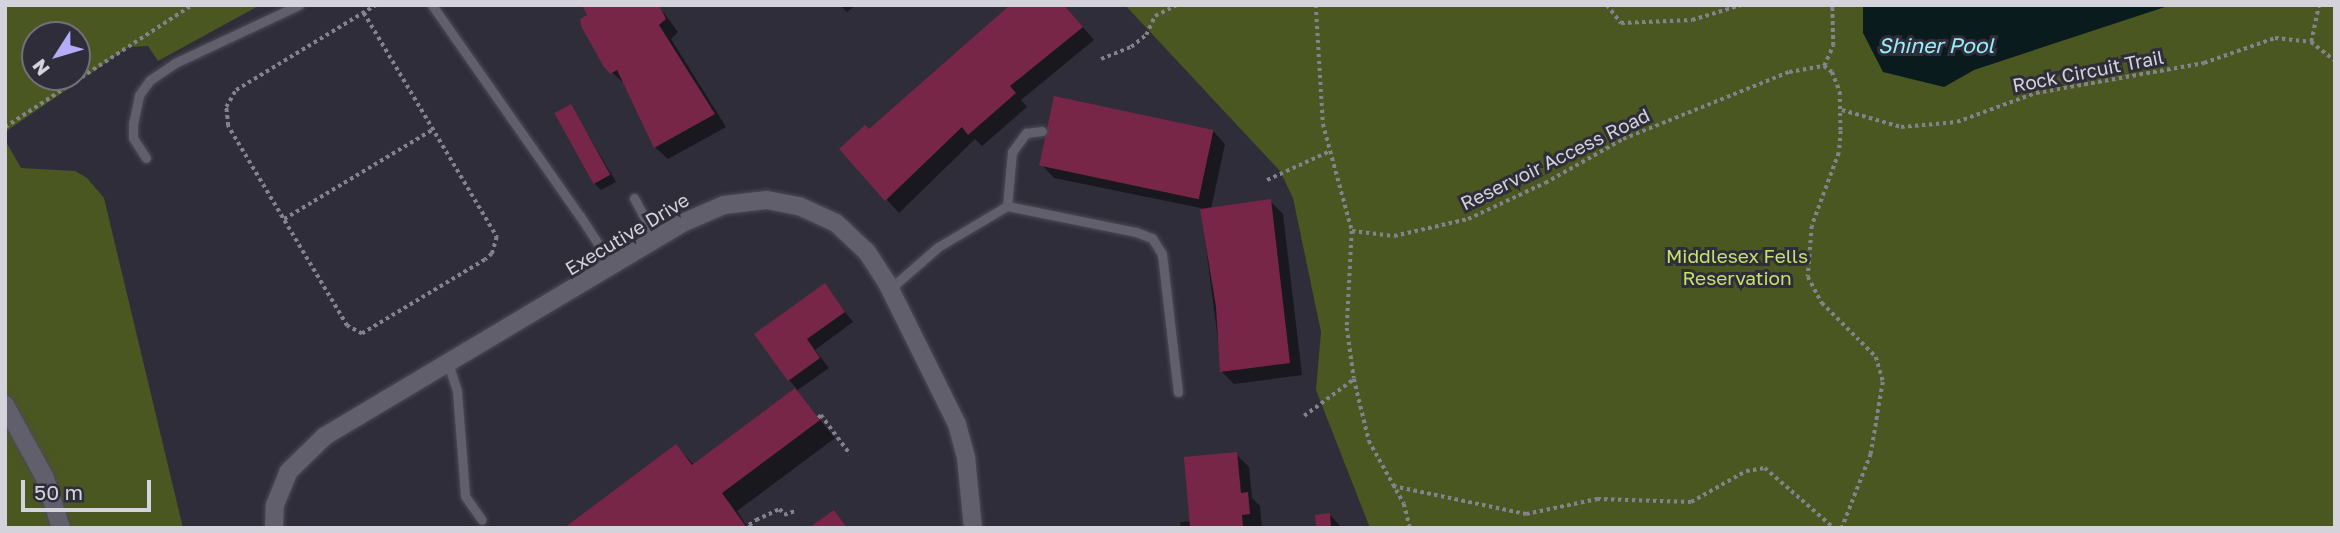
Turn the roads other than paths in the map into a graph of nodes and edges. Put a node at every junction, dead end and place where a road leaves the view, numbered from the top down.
1 (299, 5) edge
2 (432, 5) edge
3 (1042, 131) dead end
4 (146, 158) dead end
5 (634, 198) dead end
6 (1007, 206) junction
7 (656, 239) junction
8 (605, 270) junction
9 (891, 288) junction
10 (448, 363) junction
11 (1178, 392) dead end
12 (5, 405) edge
13 (482, 520) dead end
14 (61, 528) edge
15 (274, 528) edge
16 (972, 528) edge

1 - 4 lane
2 - 8 lane
3 - 6 lane
5 - 7 lane
6 - 9 lane
6 - 11 lane
7 - 8 street, Executive Drive
7 - 9 street, Executive Drive
8 - 10 street, Executive Drive
9 - 16 street, Executive Drive
10 - 13 lane
10 - 15 street, Executive Drive
12 - 14 street

